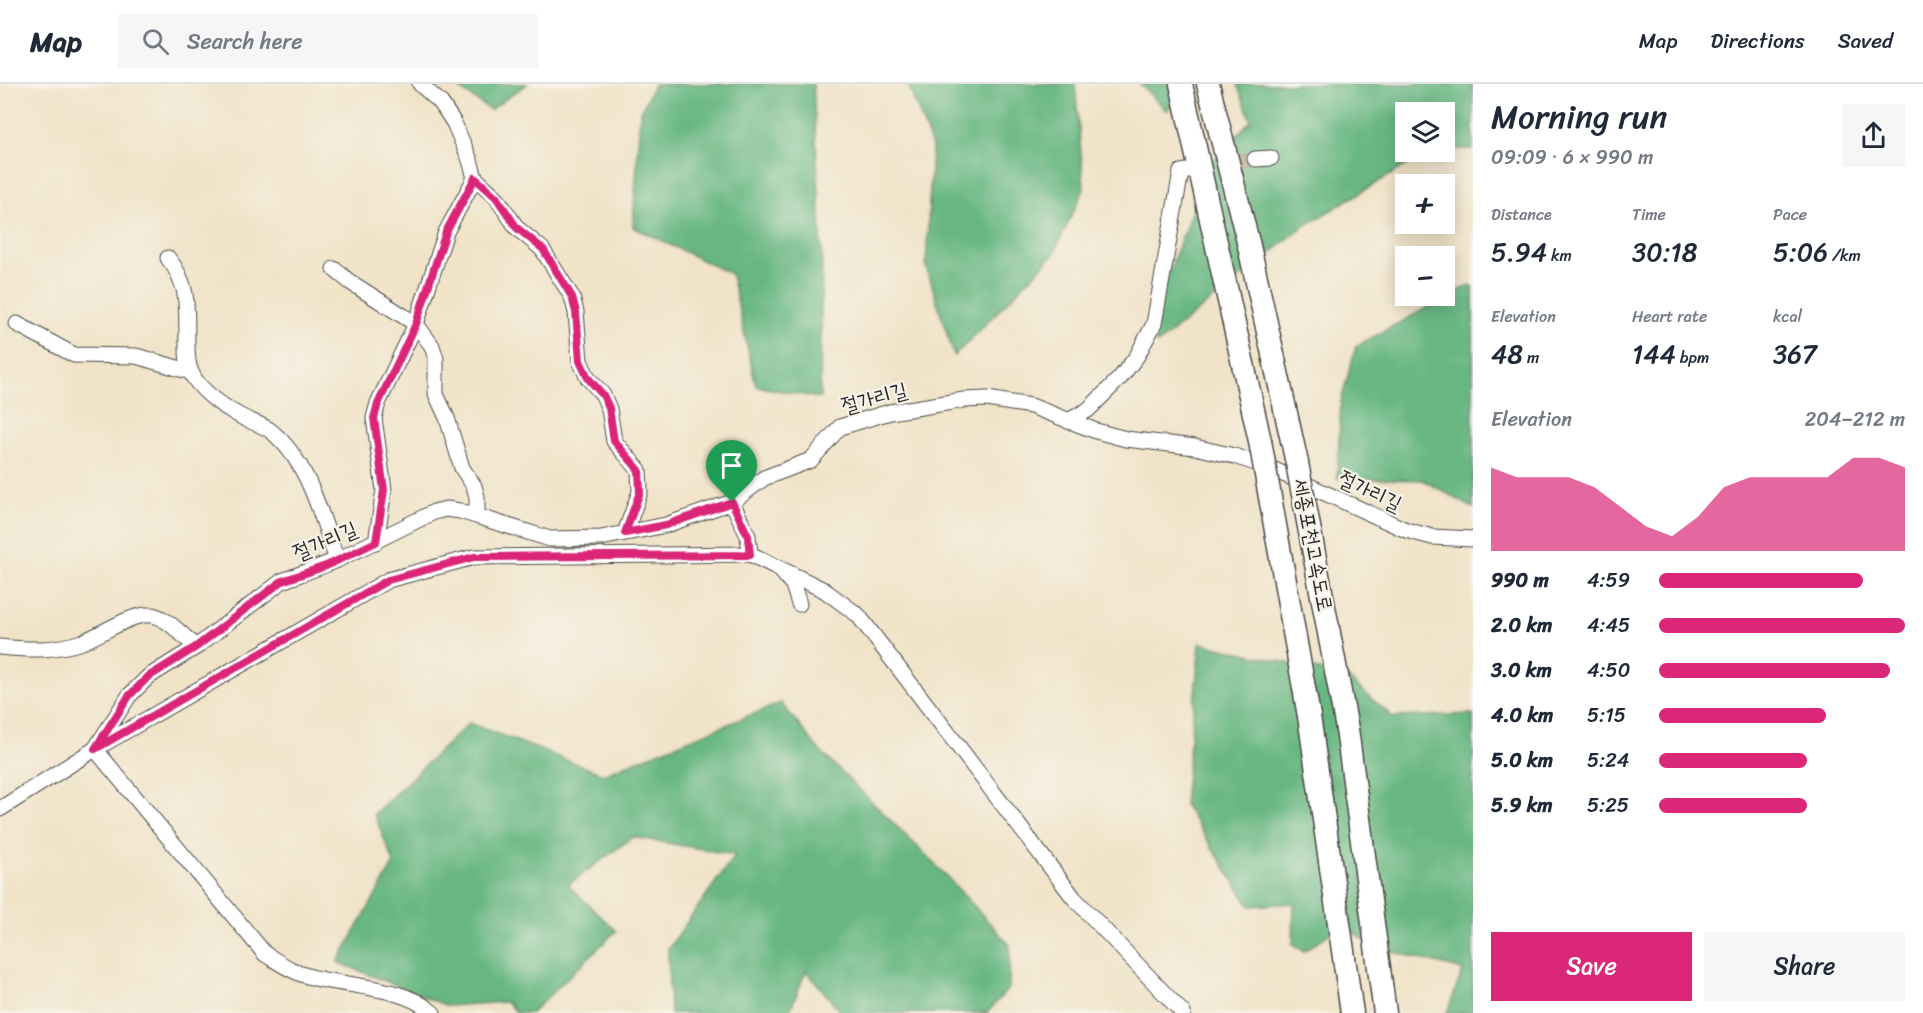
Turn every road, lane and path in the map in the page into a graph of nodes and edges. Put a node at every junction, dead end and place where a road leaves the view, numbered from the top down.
1 (420, 84) edge
2 (1181, 84) edge
3 (1208, 84) edge
4 (1271, 158) dead end
5 (1254, 159) tunnel mouth
6 (1187, 171) dead end
7 (475, 178) junction
8 (168, 258) dead end
9 (334, 269) dead end
10 (17, 324) dead end
11 (416, 324) junction
12 (191, 372) junction
13 (1068, 421) junction
14 (732, 502) junction
15 (477, 515) junction
16 (625, 533) junction
17 (1473, 539) edge
18 (376, 542) junction
19 (750, 555) junction
20 (337, 560) junction
21 (778, 568) junction
22 (799, 604) dead end
23 (0, 647) edge
24 (196, 647) junction
25 (95, 749) junction
26 (0, 810) edge
27 (434, 1013) edge
28 (1183, 1013) edge
29 (1352, 1013) edge
30 (1384, 1013) edge

1 - 7 street
2 - 29 highway, 세종포천고속도로, bridge
3 - 30 highway, 세종포천고속도로, bridge
4 - 5 street
6 - 13 street
7 - 11 street
7 - 16 street
8 - 12 street
9 - 11 street
10 - 12 street
11 - 15 street
11 - 18 street
12 - 20 street
13 - 14 street, 절가리길
13 - 17 street, 절가리길
14 - 16 street, 절가리길
14 - 19 street
15 - 16 street, 절가리길
15 - 18 street, 절가리길
18 - 20 street, 절가리길
19 - 21 street
19 - 25 street
20 - 24 street, 절가리길
21 - 22 street
21 - 28 street
23 - 24 street
24 - 25 street, 절가리길
25 - 26 street, 절가리길
25 - 27 street

